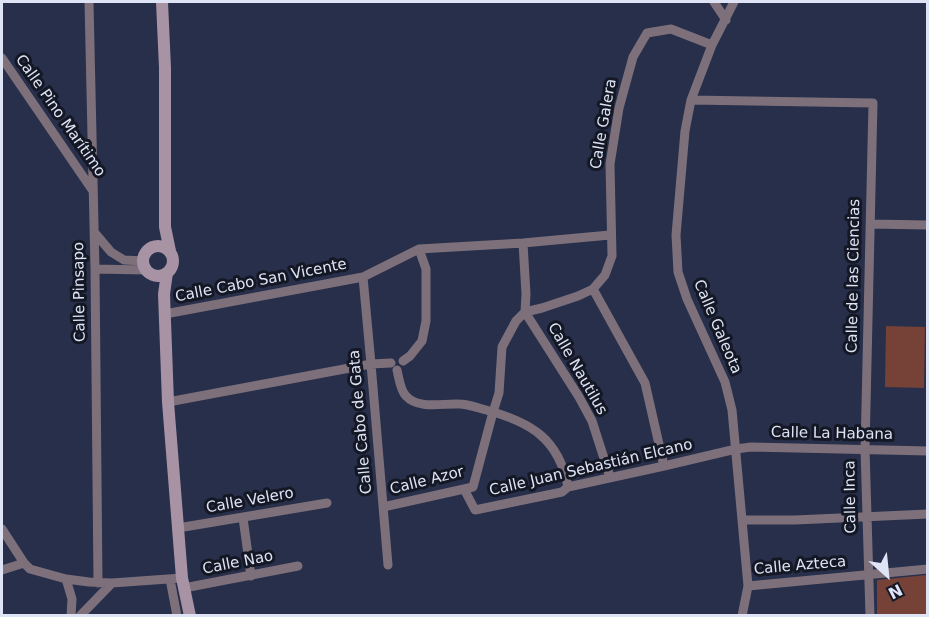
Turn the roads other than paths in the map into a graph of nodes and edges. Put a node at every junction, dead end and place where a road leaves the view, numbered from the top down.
1 (89, 2) edge
2 (162, 2) edge
3 (169, 2) edge
4 (714, 2) edge
5 (734, 2) edge
6 (726, 20) junction
7 (712, 45) junction
8 (2, 59) edge
9 (165, 68) junction
10 (691, 100) junction
11 (93, 190) junction
12 (870, 224) junction
13 (927, 225) edge
14 (165, 227) junction
15 (94, 232) junction
16 (610, 235) junction
17 (523, 243) junction
18 (150, 247) junction
19 (419, 249) junction
20 (170, 251) junction
21 (146, 268) junction
22 (95, 269) junction
23 (168, 273) junction
24 (363, 277) junction
25 (593, 289) junction
26 (164, 294) junction
27 (525, 312) junction
28 (165, 314) junction
29 (371, 364) junction
30 (394, 367) junction
31 (168, 402) junction
32 (493, 412) junction
33 (736, 448) junction
34 (865, 449) junction
35 (927, 451) edge
36 (664, 466) junction
37 (610, 477) junction
38 (568, 487) junction
39 (464, 489) junction
40 (327, 503) dead end
41 (383, 507) junction
42 (927, 514) edge
43 (867, 516) junction
44 (243, 518) junction
45 (742, 520) junction
46 (178, 528) junction
47 (2, 529) edge
48 (24, 563) junction
49 (388, 565) dead end
50 (298, 566) dead end
51 (927, 569) edge
52 (2, 570) edge
53 (868, 575) junction
54 (251, 576) junction
55 (66, 579) junction
56 (179, 582) junction
57 (98, 583) junction
58 (112, 583) junction
59 (748, 586) junction
60 (71, 615) edge
61 (80, 615) edge
62 (177, 615) edge
63 (190, 615) edge
64 (742, 615) edge
65 (870, 615) edge

1 - 11 street, Calle Pinsapo
2 - 9 street
3 - 9 street
4 - 6 street
5 - 6 street, Calle Galeota
6 - 7 street, Calle Galeota
7 - 10 street, Calle Galeota
7 - 16 street, Calle Galera
8 - 11 street, Calle Pino Marítimo
9 - 14 street
10 - 12 street, Calle de las Ciencias
10 - 33 street, Calle Galeota
11 - 15 street, Calle Pinsapo
12 - 13 street
12 - 34 street, Calle de las Ciencias
14 - 18 street
14 - 20 street
15 - 21 street
15 - 22 street, Calle Pinsapo
16 - 17 street
16 - 25 street, Calle Galera
17 - 19 street
17 - 27 street
18 - 20 street
18 - 21 street
19 - 24 street, Calle Cabo San Vicente
19 - 30 street
20 - 23 street
21 - 22 street
21 - 23 street
21 - 26 street
22 - 57 street, Calle Pinsapo
23 - 26 street
24 - 28 street, Calle Cabo San Vicente
24 - 29 street, Calle Cabo de Gata
25 - 27 street
25 - 36 street
26 - 28 street
27 - 32 street
27 - 37 street, Calle Nautilus
28 - 31 street
29 - 30 street
29 - 31 street
29 - 41 street, Calle Cabo de Gata
30 - 32 street
31 - 46 street
32 - 38 street
32 - 39 street, Calle Azor
33 - 34 street, Calle La Habana
33 - 36 street, Calle Juan Sebastián Elcano
33 - 45 street, Calle Galeota
34 - 35 street, Calle La Habana
34 - 43 street, Calle Inca
36 - 37 street, Calle Juan Sebastián Elcano
37 - 38 street, Calle Juan Sebastián Elcano
38 - 39 street, Calle Juan Sebastián Elcano
39 - 41 street, Calle Azor
40 - 44 street, Calle Velero
41 - 49 street, Calle Cabo de Gata
42 - 43 street
43 - 45 street
43 - 53 street, Calle Inca
44 - 46 street, Calle Velero
44 - 54 street
45 - 59 street, Calle Galeota
46 - 56 street
47 - 48 street
48 - 52 street
48 - 55 street, Calle Nao
50 - 54 street, Calle Nao
51 - 53 street, Calle Azteca
53 - 59 street, Calle Azteca
53 - 65 street, Calle Inca
54 - 56 street, Calle Nao
55 - 57 street, Calle Nao
55 - 60 street
56 - 58 street, Calle Nao
56 - 62 street
56 - 63 street
57 - 58 street, Calle Nao
58 - 61 street
59 - 64 street, Calle Galeota

